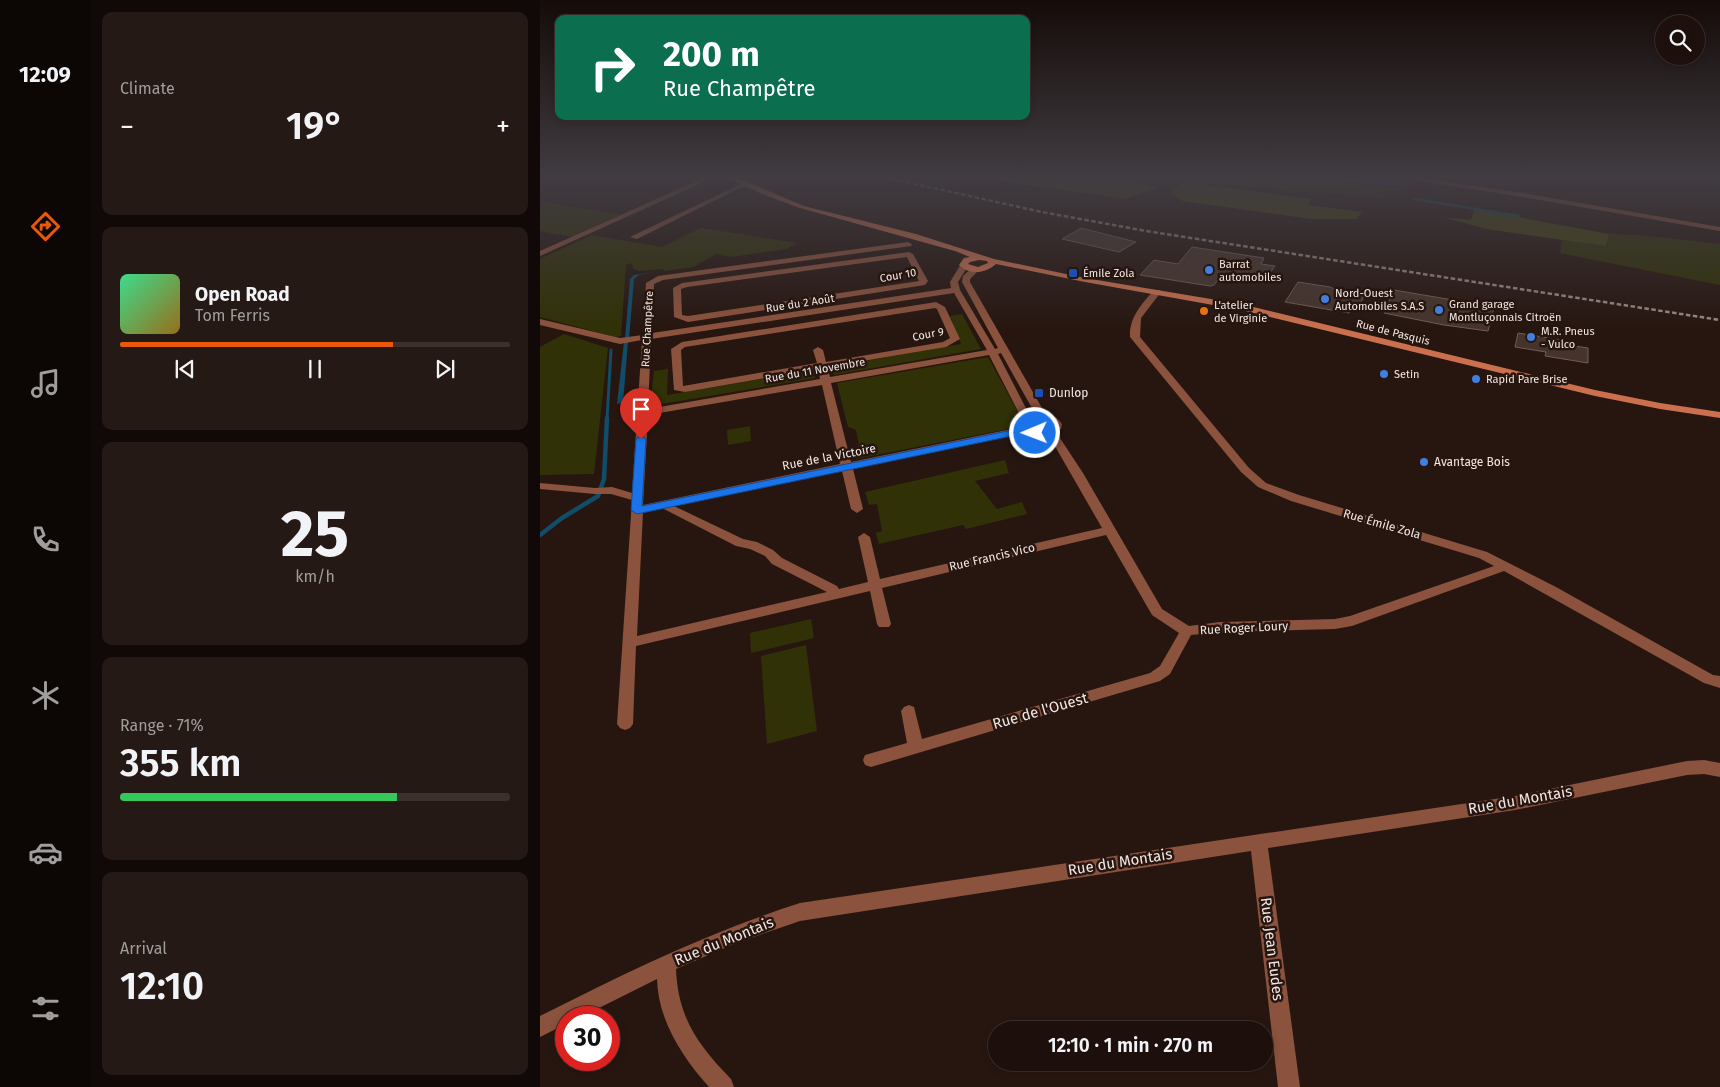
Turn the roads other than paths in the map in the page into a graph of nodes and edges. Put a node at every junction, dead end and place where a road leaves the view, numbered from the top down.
1 (600, 227) edge
2 (656, 227) edge
3 (876, 227) edge
4 (634, 237) dead end
5 (908, 244) dead end
6 (959, 249) junction
7 (540, 254) edge
8 (979, 258) junction
9 (966, 264) junction
10 (990, 264) junction
11 (798, 267) junction
12 (976, 270) junction
13 (956, 290) junction
14 (1157, 292) junction
15 (806, 298) junction
16 (809, 313) junction
17 (540, 322) edge
18 (812, 327) junction
19 (647, 338) junction
20 (818, 350) dead end
21 (1003, 350) junction
22 (992, 351) junction
23 (822, 365) junction
24 (826, 381) junction
25 (642, 413) junction
26 (1720, 415) edge
27 (1045, 417) junction
28 (1027, 425) junction
29 (1050, 432) junction
30 (846, 468) junction
31 (540, 486) edge
32 (636, 504) junction
33 (666, 504) junction
34 (857, 508) dead end
35 (1109, 530) junction
36 (864, 537) dead end
37 (1506, 566) junction
38 (876, 584) junction
39 (834, 594) junction
40 (884, 624) dead end
41 (1187, 631) junction
42 (629, 644) junction
43 (1720, 682) edge
44 (909, 711) dead end
45 (625, 724) dead end
46 (916, 747) junction
47 (871, 760) dead end
48 (1720, 770) edge
49 (1258, 841) junction
50 (666, 964) junction
51 (540, 1027) edge
52 (723, 1087) edge
53 (1289, 1087) edge

1 - 7 street
2 - 4 street
3 - 6 main road
5 - 11 street
6 - 8 main road
6 - 9 main road
8 - 9 main road
8 - 10 main road
9 - 12 main road
9 - 13 street
10 - 12 main road
10 - 14 main road, Rue de Pasquis
11 - 15 street, Cour 10
11 - 15 street, Cour 10
11 - 19 street, Rue Champêtre
12 - 21 street, Rue Roger Loury
13 - 16 street, Rue du 2 Août
13 - 22 street
14 - 26 main road, Rue de Pasquis
14 - 37 street, Rue Émile Zola
15 - 16 street
16 - 18 street
16 - 19 street, Rue du 2 Août
17 - 19 street, Rue du 2 Août
18 - 23 street, Cour 9
18 - 23 street, Cour 9
19 - 25 street, Rue Champêtre
20 - 23 street
21 - 22 street, Rue du 11 Novembre
21 - 27 street, Rue Roger Loury
22 - 24 street, Rue du 11 Novembre
22 - 28 street
23 - 24 street
24 - 25 street, Rue du 11 Novembre
24 - 30 street
25 - 32 street, Rue Champêtre
27 - 28 street
27 - 29 street, Rue Roger Loury
28 - 29 street
28 - 30 street, Rue de la Victoire
29 - 35 street, Rue Roger Loury
30 - 33 street, Rue de la Victoire
30 - 34 street
31 - 32 street
32 - 33 street, Rue de la Victoire
32 - 42 street, Rue Champêtre
33 - 39 street
35 - 38 street, Rue Francis Vico
35 - 41 street, Rue Roger Loury
36 - 38 street
37 - 41 street, Rue Roger Loury
37 - 43 street, Rue Émile Zola
38 - 39 street, Rue Francis Vico
38 - 40 street
39 - 42 street, Rue Francis Vico
41 - 46 street, Rue de l'Ouest
42 - 45 street
44 - 46 street
46 - 47 street, Rue de l'Ouest
48 - 49 street, Rue du Montais
49 - 50 street, Rue du Montais
49 - 53 street, Rue Jean Eudes
50 - 51 street, Rue du Montais
50 - 52 street

